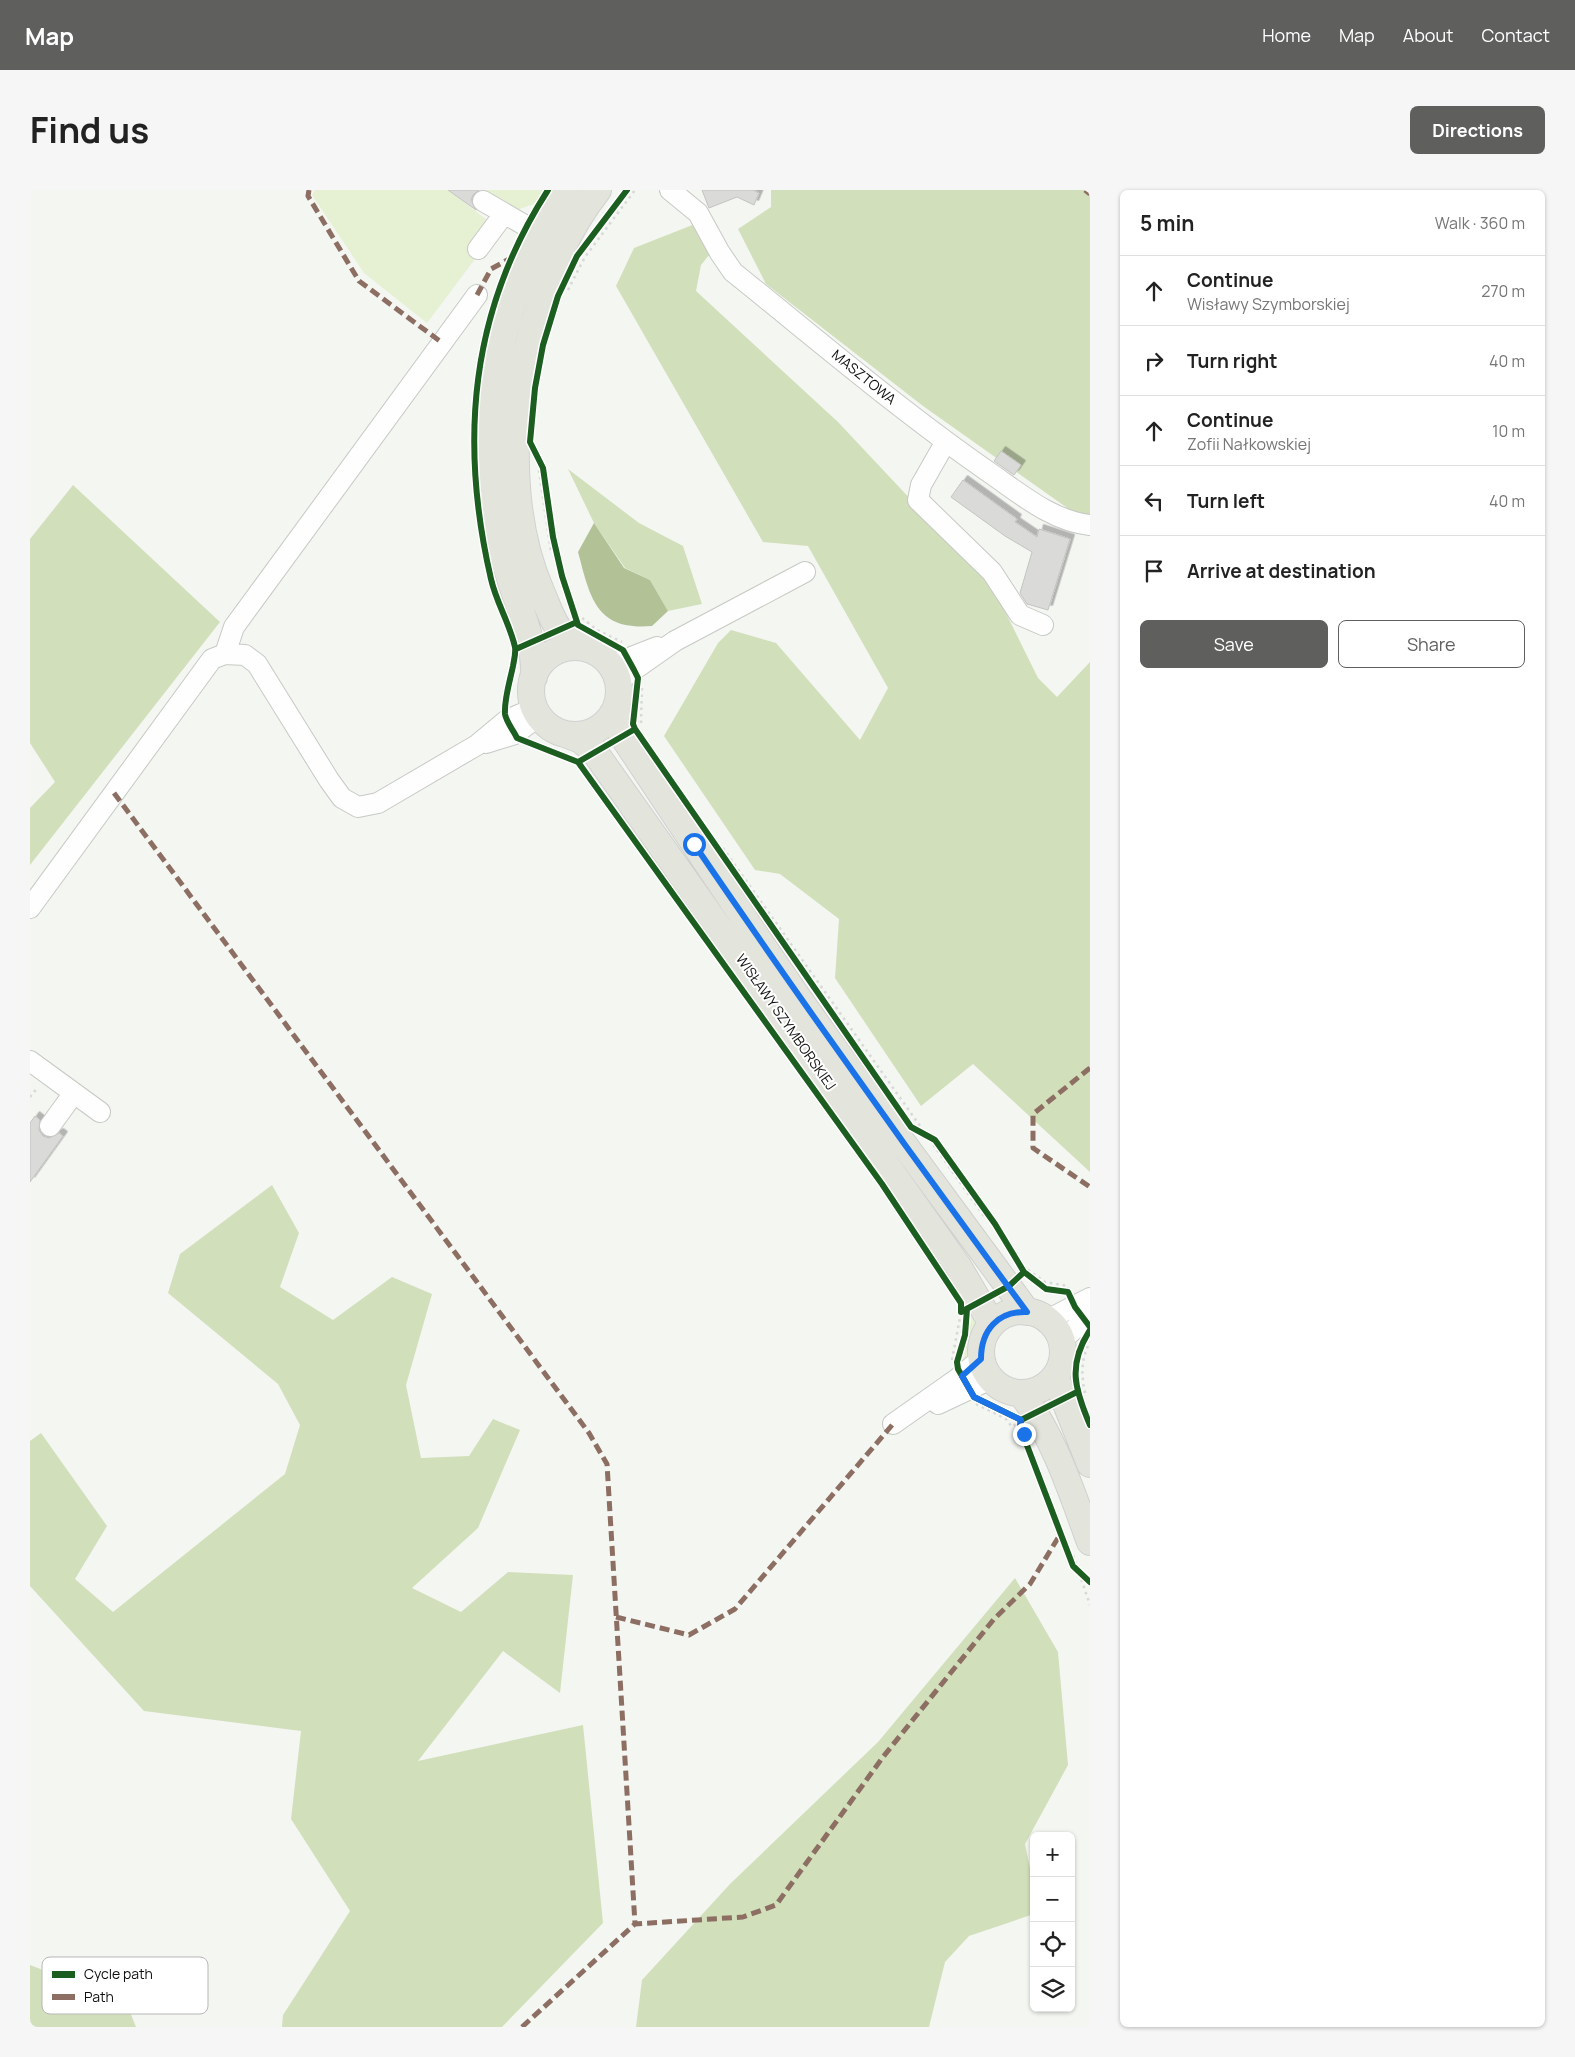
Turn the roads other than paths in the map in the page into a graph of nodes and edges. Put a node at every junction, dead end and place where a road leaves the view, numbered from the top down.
1 (568, 190) edge
2 (598, 190) edge
3 (670, 190) edge
4 (483, 201) dead end
5 (504, 214) junction
6 (540, 234) junction
7 (478, 249) dead end
8 (477, 295) dead end
9 (946, 443) junction
10 (1085, 525) edge
11 (805, 572) dead end
12 (1043, 625) dead end
13 (585, 648) junction
14 (225, 654) junction
15 (534, 676) junction
16 (626, 678) junction
17 (537, 712) junction
18 (565, 734) junction
19 (30, 908) edge
20 (30, 1061) edge
21 (74, 1093) junction
22 (100, 1112) dead end
23 (50, 1126) dead end
24 (1090, 1298) edge
25 (1090, 1315) edge
26 (992, 1324) junction
27 (1062, 1330) edge
28 (1055, 1376) junction
29 (1021, 1393) junction
30 (1090, 1464) edge
31 (1076, 1546) edge

1 - 6 main road
2 - 13 main road
3 - 9 street, MASZTOWA
4 - 5 street
5 - 6 street
5 - 7 street
6 - 15 main road
8 - 14 street
9 - 10 street, MASZTOWA
9 - 12 street
11 - 16 street
13 - 15 main road
13 - 16 main road
14 - 17 street
14 - 19 street
15 - 17 main road
16 - 18 main road
16 - 27 main road, WISŁAWY SZYMBORSKIEJ
17 - 18 main road
18 - 26 main road, WISŁAWY SZYMBORSKIEJ
20 - 21 street
21 - 22 street
21 - 23 street
24 - 27 street
25 - 27 street
26 - 27 main road
26 - 29 main road
27 - 28 main road
28 - 29 main road
28 - 30 main road
29 - 31 main road

